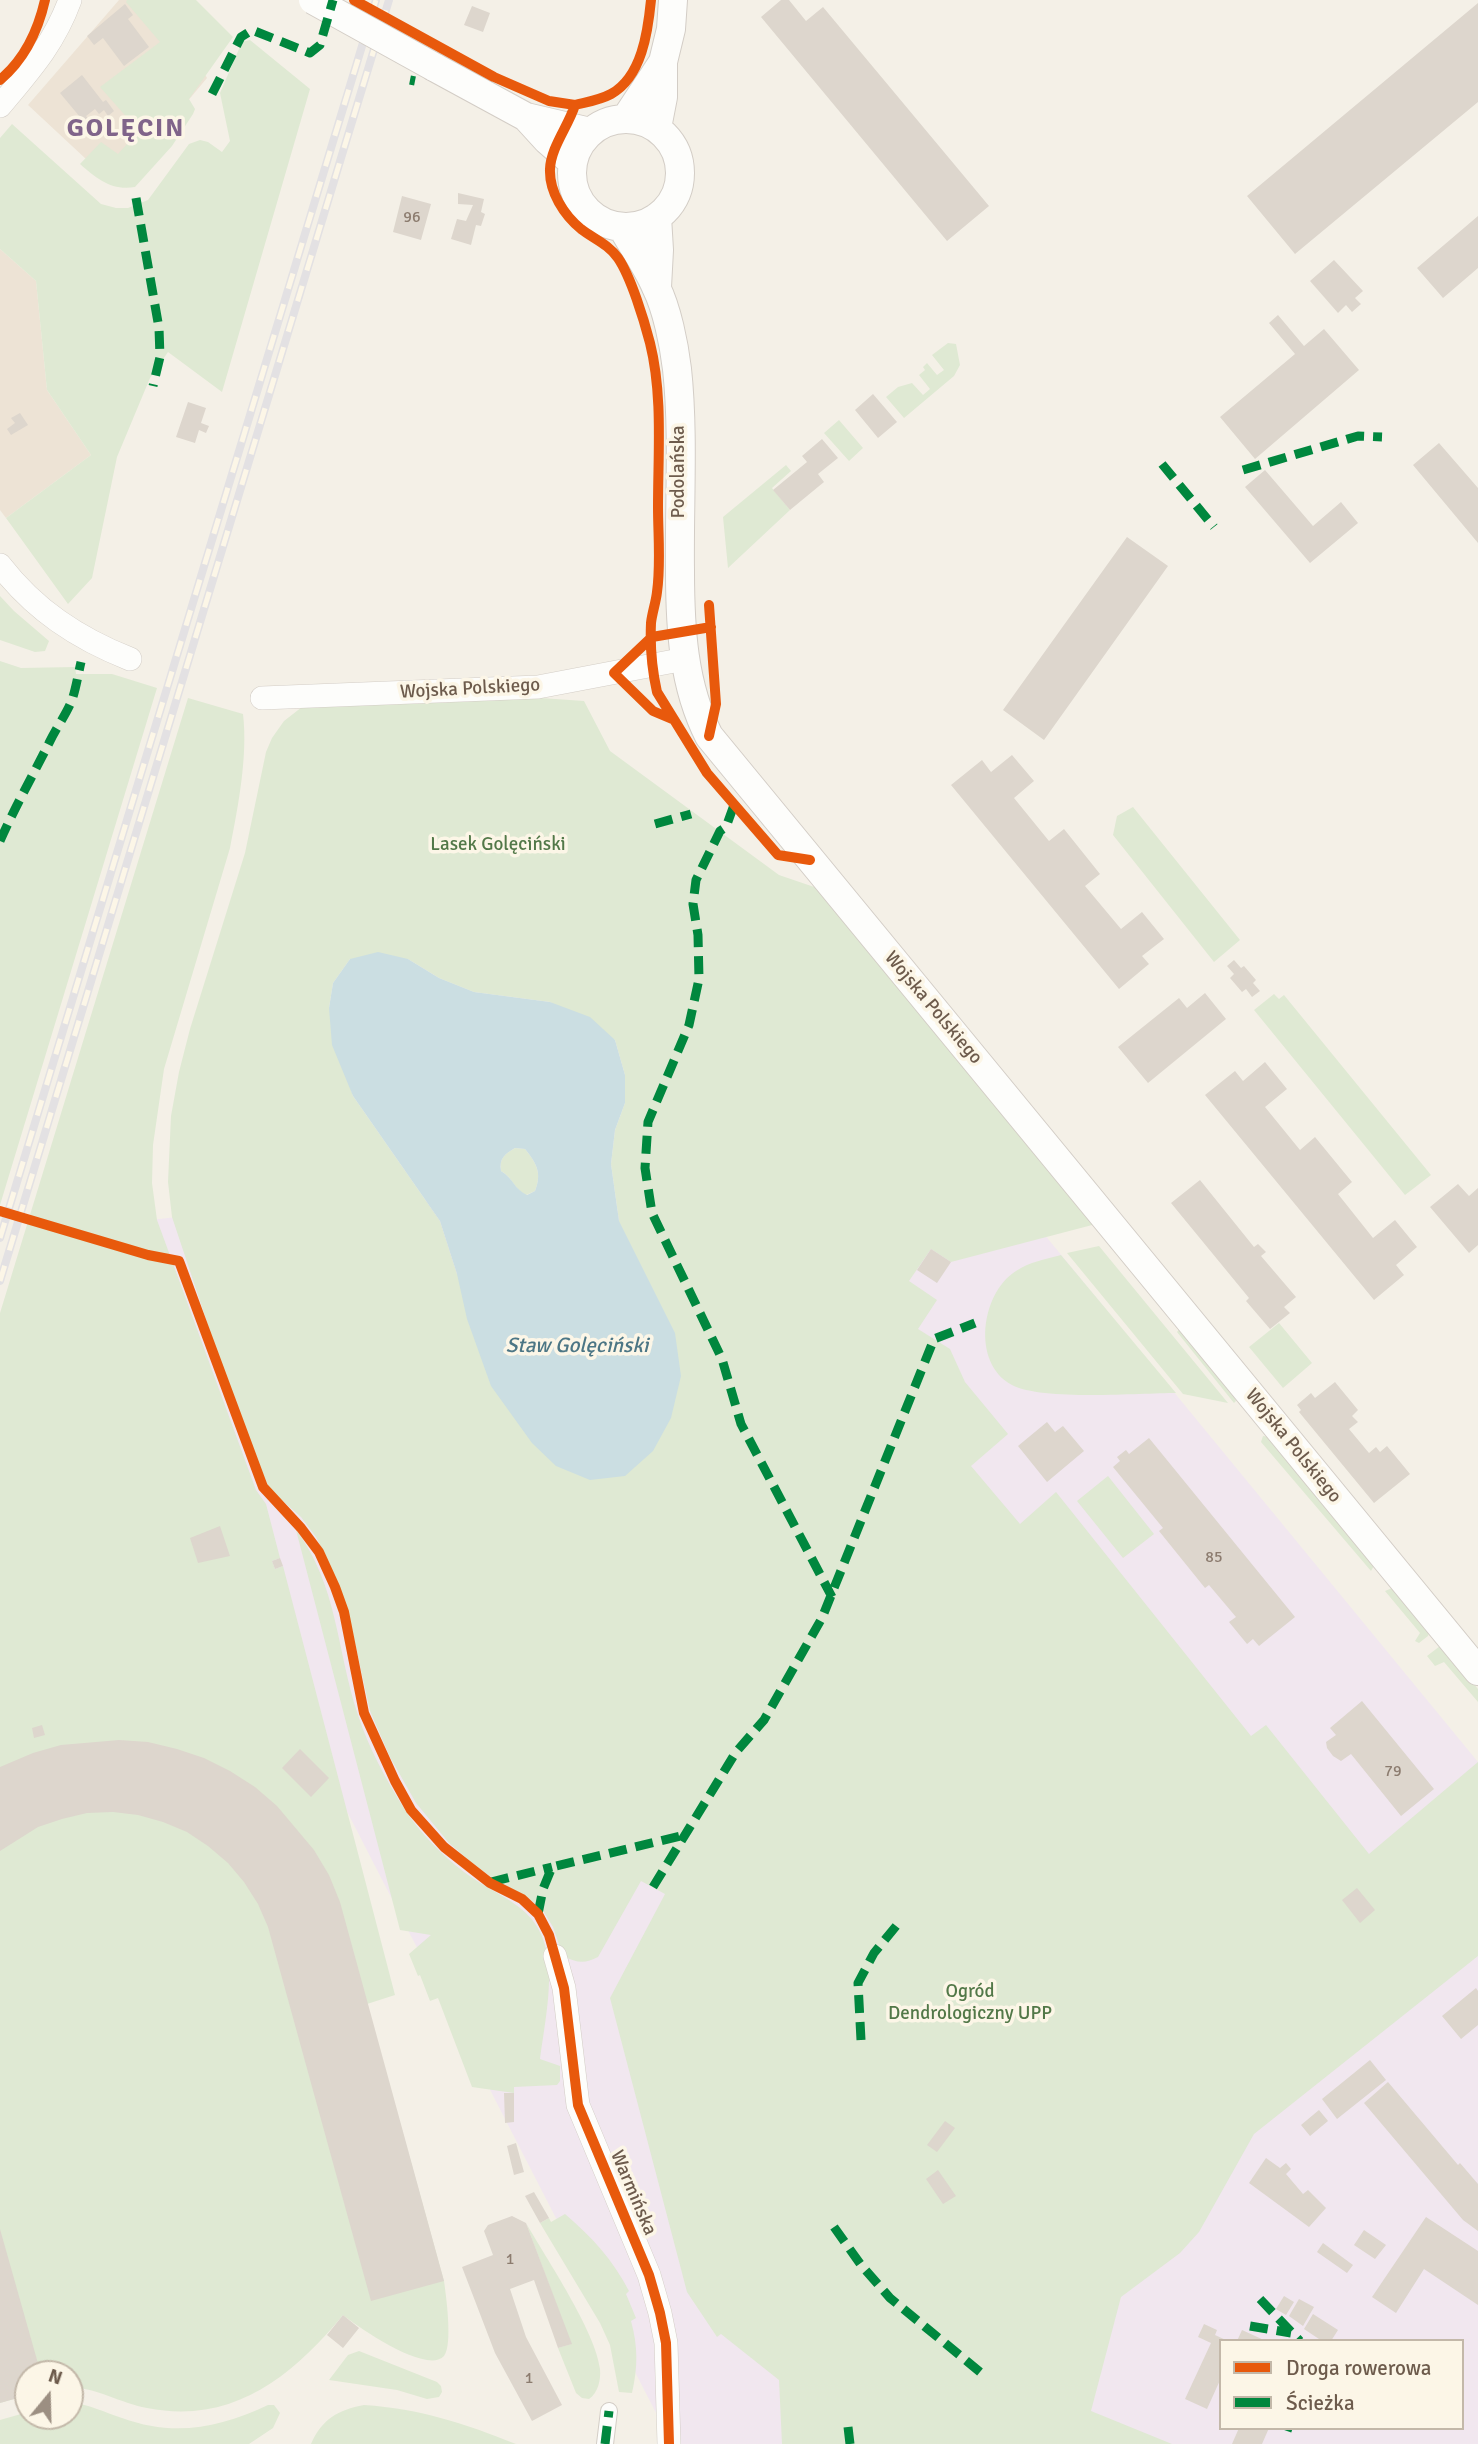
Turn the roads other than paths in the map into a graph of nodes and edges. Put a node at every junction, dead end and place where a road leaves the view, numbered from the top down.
1 (70, 0) edge
2 (313, 0) edge
3 (673, 0) edge
4 (663, 62) junction
5 (0, 106) edge
6 (526, 117) junction
7 (626, 118) junction
8 (657, 128) junction
9 (590, 132) junction
10 (572, 162) junction
11 (657, 217) junction
12 (622, 227) junction
13 (657, 287) junction
14 (0, 565) edge
15 (130, 659) dead end
16 (685, 659) junction
17 (262, 698) dead end
18 (1478, 1671) edge
19 (555, 1956) dead end
20 (609, 2411) dead end
21 (605, 2444) edge
22 (669, 2444) edge

1 - 5 street
2 - 6 street, bridge
3 - 4 street
4 - 7 street
4 - 8 street
6 - 9 street
6 - 10 street
7 - 8 street
7 - 9 street
8 - 11 street
9 - 10 street
10 - 12 street
11 - 12 street
11 - 13 street, Podolańska
12 - 13 street, Podolańska
13 - 16 street, Podolańska
14 - 15 street
16 - 17 street, Wojska Polskiego
16 - 18 street, Wojska Polskiego
19 - 22 street, Warmińska
20 - 21 street

